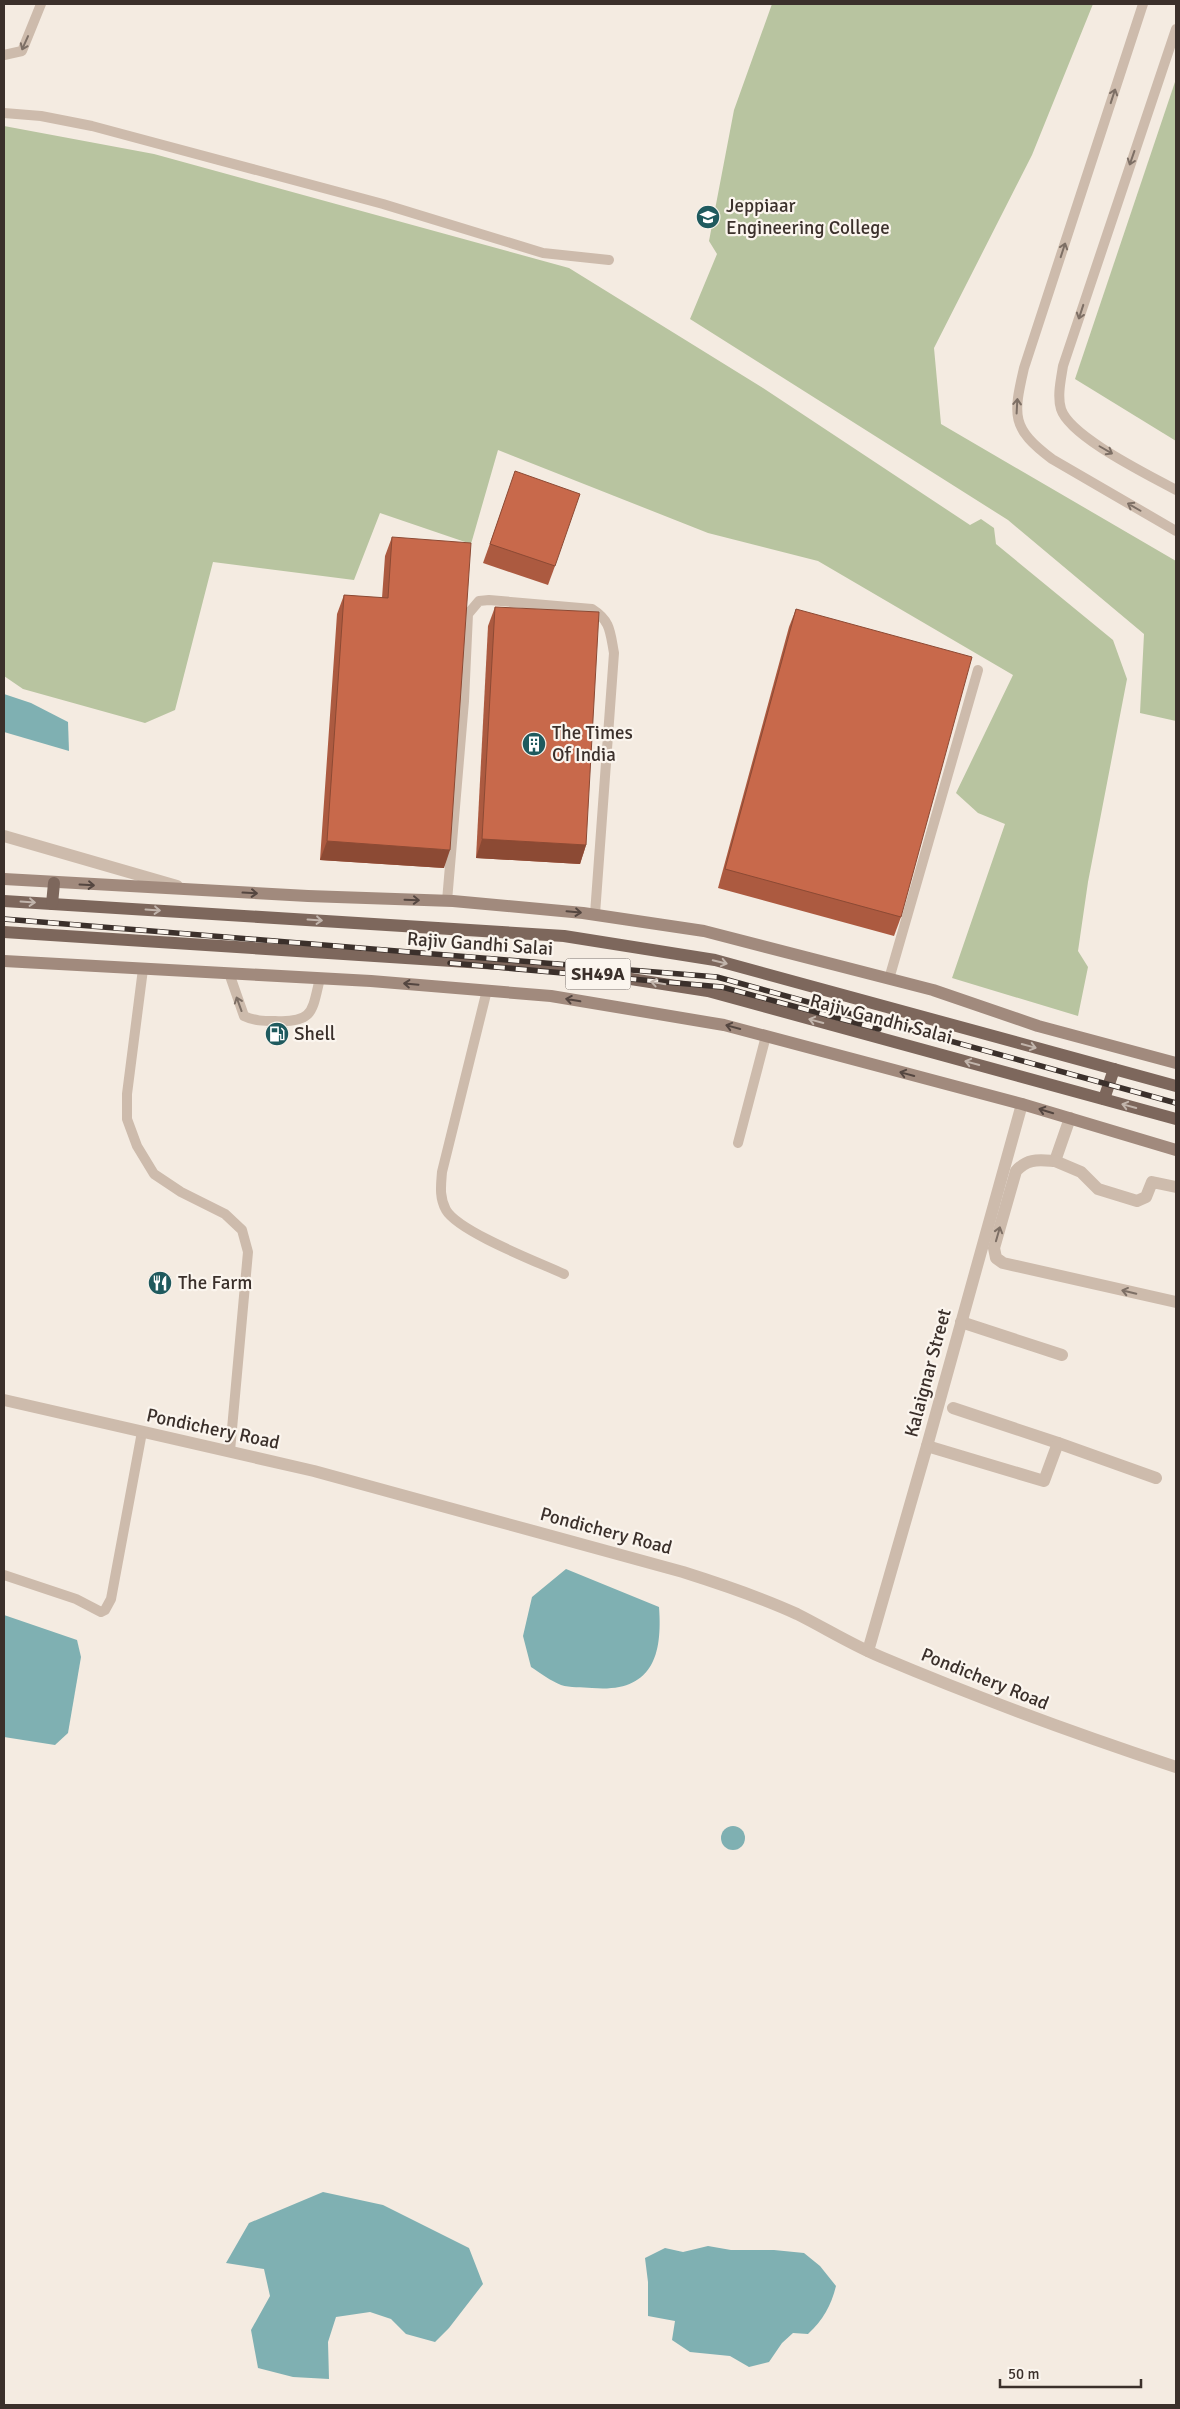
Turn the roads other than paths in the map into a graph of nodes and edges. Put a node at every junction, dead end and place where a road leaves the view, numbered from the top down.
1 (41, 4) edge
2 (1143, 4) edge
3 (1176, 29) edge
4 (4, 55) edge
5 (4, 113) edge
6 (609, 260) dead end
7 (1176, 490) edge
8 (1176, 531) edge
9 (978, 670) dead end
10 (4, 836) edge
11 (4, 879) edge
12 (54, 883) junction
13 (193, 890) junction
14 (4, 900) edge
15 (447, 901) junction
16 (52, 904) junction
17 (595, 914) junction
18 (4, 932) edge
19 (4, 961) edge
20 (143, 969) junction
21 (229, 973) junction
22 (320, 978) junction
23 (889, 980) junction
24 (487, 990) junction
25 (766, 1036) junction
26 (1176, 1063) edge
27 (1114, 1069) junction
28 (1176, 1086) edge
29 (1104, 1099) junction
30 (1022, 1104) junction
31 (1070, 1118) junction
32 (1176, 1119) edge
33 (738, 1143) dead end
34 (1176, 1150) edge
35 (1055, 1160) junction
36 (1176, 1187) edge
37 (564, 1274) dead end
38 (1176, 1302) edge
39 (961, 1322) junction
40 (1062, 1355) dead end
41 (4, 1400) edge
42 (953, 1408) dead end
43 (142, 1432) junction
44 (1058, 1442) junction
45 (927, 1446) junction
46 (230, 1451) junction
47 (1156, 1478) dead end
48 (4, 1575) edge
49 (868, 1651) junction
50 (1176, 1767) edge

1 -> 4 lane
8 -> 2 lane
3 -> 7 lane
5 - 6 lane
9 - 23 lane
10 - 13 street
11 - 12 street
12 -> 13 street
12 - 16 main road
13 -> 15 street
14 -> 16 main road, Rajiv Gandhi Salai / SH49A
15 -> 17 street
15 - 17 lane
16 -> 27 main road, Rajiv Gandhi Salai / SH49A
17 - 23 street
29 -> 18 main road, Rajiv Gandhi Salai / SH49A
19 - 20 street
20 - 21 street
20 - 46 lane
21 - 22 street
22 -> 21 lane
24 -> 22 street
23 - 26 street
25 -> 24 street
24 - 37 lane
30 -> 25 street
25 - 33 lane
27 - 28 main road, Rajiv Gandhi Salai / SH49A
27 - 29 main road
32 -> 29 main road, Rajiv Gandhi Salai / SH49A
31 -> 30 street
30 - 39 street, Kalaignar Street
31 - 34 street
31 - 35 street
35 - 36 street
38 -> 35 street
39 - 40 street
39 - 45 street, Kalaignar Street
41 - 43 street, Pondichery Road
42 - 44 street
43 - 46 street, Pondichery Road
43 - 48 lane
44 - 45 street
44 - 47 street
45 - 49 street, Kalaignar Street
46 - 49 street, Pondichery Road
49 - 50 street, Pondichery Road

